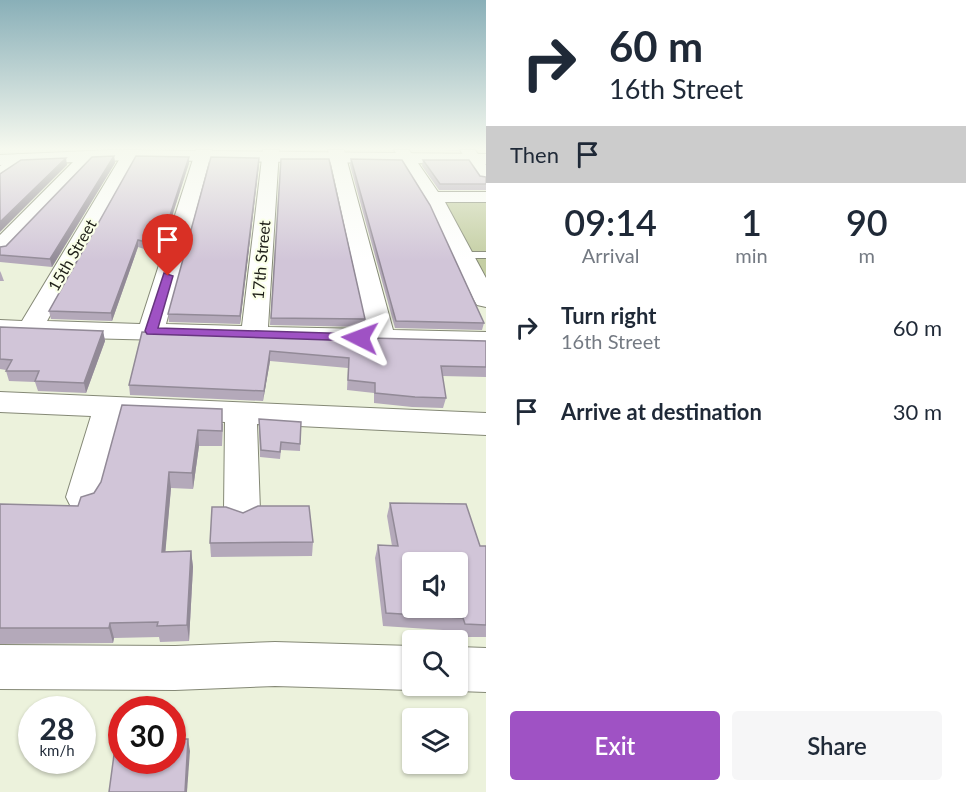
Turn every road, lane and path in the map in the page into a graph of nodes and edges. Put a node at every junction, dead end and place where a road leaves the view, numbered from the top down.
1 (58, 187) edge
2 (112, 187) edge
3 (192, 187) edge
4 (268, 187) edge
5 (345, 187) edge
6 (426, 187) edge
7 (433, 197) junction
8 (486, 197) edge
9 (0, 247) edge
10 (462, 255) junction
11 (486, 255) edge
12 (486, 300) edge
13 (0, 328) edge
14 (30, 329) junction
15 (151, 331) junction
16 (254, 333) junction
17 (382, 339) junction
18 (486, 340) edge
19 (3, 408) edge
20 (109, 409) junction
21 (241, 415) junction
22 (486, 424) edge
23 (84, 497) edge
24 (242, 511) edge
25 (0, 667) edge
26 (402, 668) edge
27 (468, 669) edge
28 (486, 670) edge

1 - 9 street
2 - 14 street, 15th Street
3 - 15 street
4 - 16 street, 17th Street
5 - 17 street
6 - 7 street
7 - 8 street
7 - 10 street
10 - 11 lane
10 - 12 street
13 - 14 street
14 - 15 street
15 - 16 street
16 - 17 street
17 - 18 street
19 - 20 street
20 - 21 street
20 - 23 street
21 - 22 street
21 - 24 street
25 - 26 street
27 - 28 street

